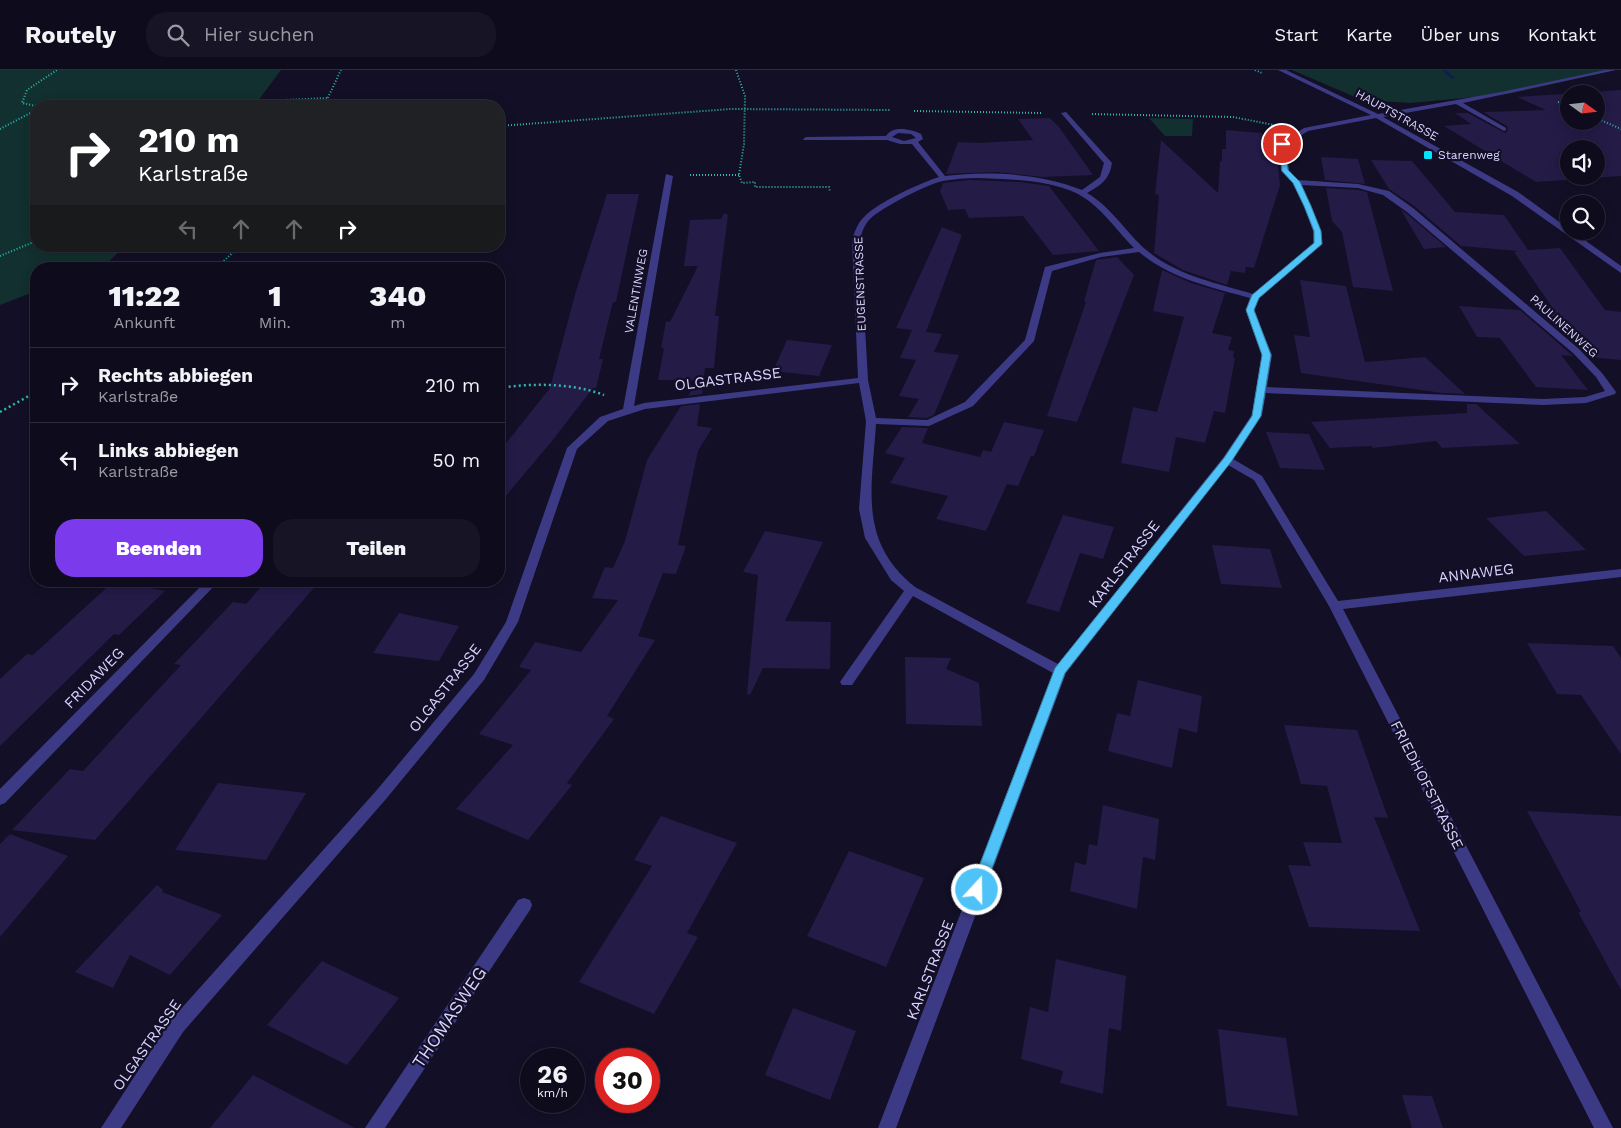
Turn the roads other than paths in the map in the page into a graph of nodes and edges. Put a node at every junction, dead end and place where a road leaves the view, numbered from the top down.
1 (1281, 70) edge
2 (1613, 73) edge
3 (1457, 102) junction
4 (1064, 113) road end
5 (1376, 115) junction
6 (1504, 129) dead end
7 (888, 138) junction
8 (806, 139) dead end
9 (914, 142) junction
10 (669, 176) dead end
11 (944, 178) junction
12 (1296, 182) junction
13 (1081, 194) junction
14 (1141, 249) junction
15 (1621, 270) edge
16 (1255, 297) junction
17 (863, 380) junction
18 (1261, 390) junction
19 (628, 411) junction
20 (871, 421) junction
21 (1227, 460) junction
22 (1621, 572) edge
23 (207, 587) edge
24 (911, 590) junction
25 (1334, 606) junction
26 (1060, 671) junction
27 (847, 682) dead end
28 (0, 799) edge
29 (524, 905) dead end
30 (110, 1128) edge
31 (374, 1128) edge
32 (888, 1128) edge
33 (1604, 1128) edge

1 - 5 street, HAUPTSTRASSE
2 - 3 street
3 - 5 street
3 - 6 street
4 - 13 street
5 - 12 street
5 - 15 street, HAUPTSTRASSE
7 - 8 street
7 - 9 street
7 - 9 street
9 - 11 street
10 - 19 street, VALENTINWEG
11 - 13 street, EUGENSTRASSE
11 - 17 street, EUGENSTRASSE
12 - 16 street
12 - 18 street, PAULINENWEG
13 - 14 street, EUGENSTRASSE
14 - 16 street, EUGENSTRASSE
14 - 20 street
16 - 18 street, KARLSTRASSE
17 - 19 street, OLGASTRASSE
17 - 20 street, EUGENSTRASSE
18 - 21 street, KARLSTRASSE
19 - 30 street, OLGASTRASSE
20 - 24 street, EUGENSTRASSE
21 - 25 street, FRIEDHOFSTRASSE
21 - 26 street, KARLSTRASSE
22 - 25 street, ANNAWEG
23 - 28 street, FRIDAWEG
24 - 26 street, EUGENSTRASSE
24 - 27 street
25 - 33 street, FRIEDHOFSTRASSE
26 - 32 street, KARLSTRASSE
29 - 31 street, THOMASWEG

